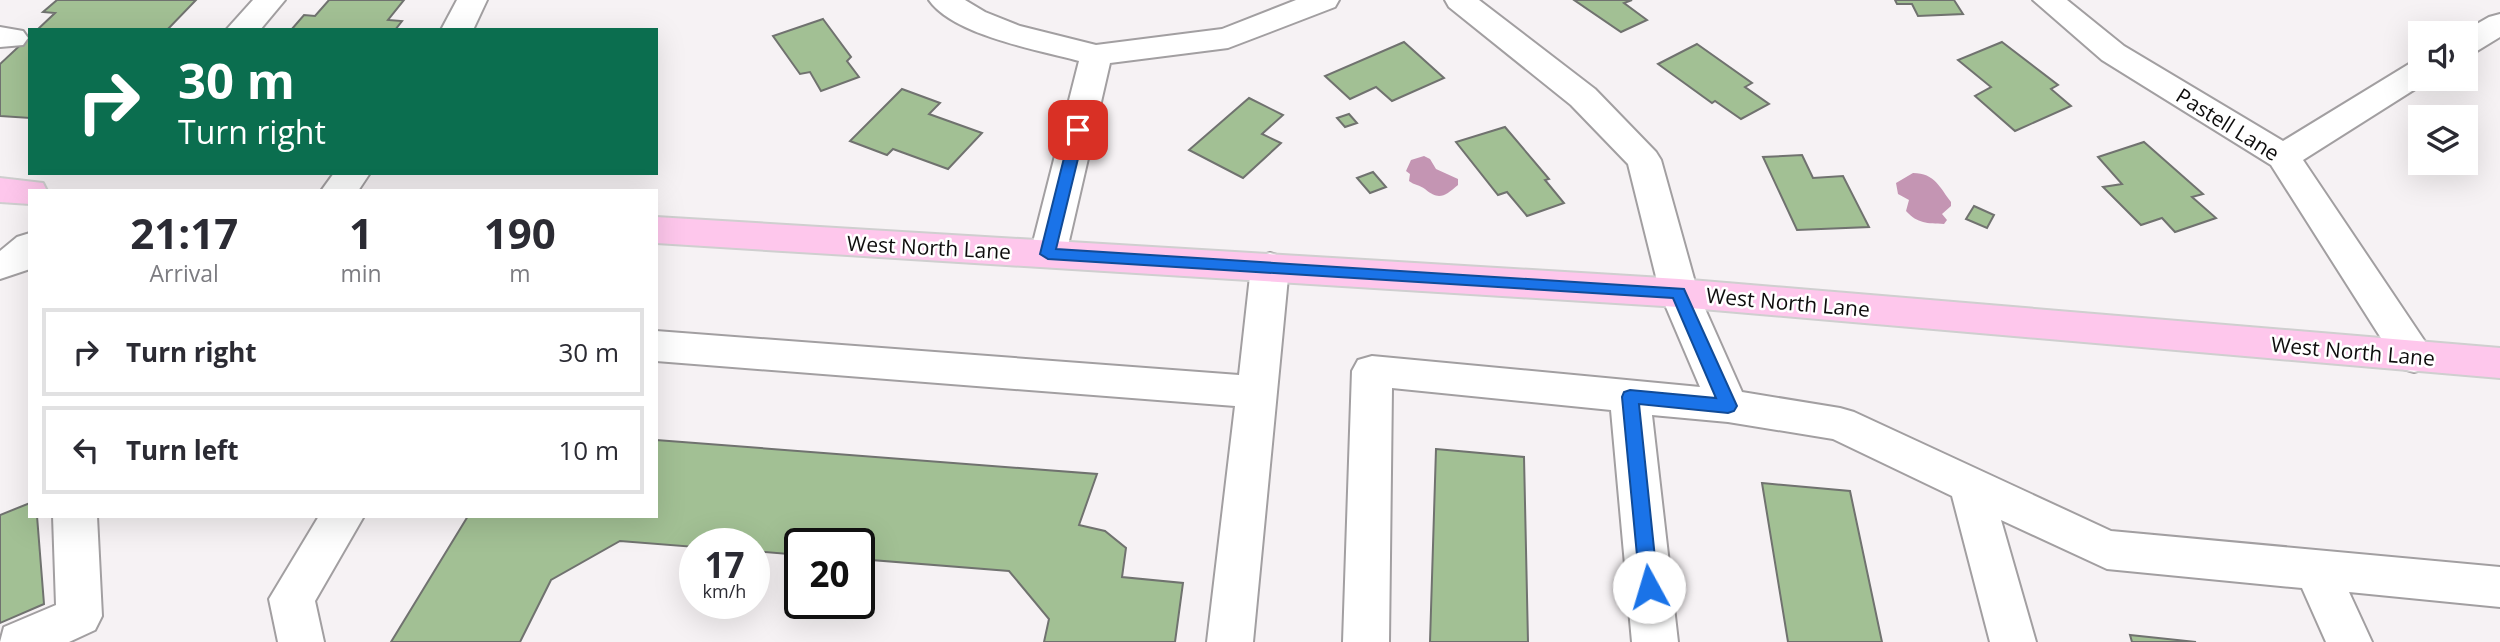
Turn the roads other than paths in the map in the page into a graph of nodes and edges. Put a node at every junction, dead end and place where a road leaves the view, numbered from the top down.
1 (270, 0) edge
2 (472, 0) edge
3 (944, 0) edge
4 (1324, 0) edge
5 (1460, 0) edge
6 (2048, 0) edge
7 (2500, 24) edge
8 (244, 28) edge
9 (458, 28) edge
10 (2478, 37) edge
11 (1096, 55) junction
12 (2408, 79) edge
13 (2283, 157) junction
14 (351, 175) edge
15 (341, 189) edge
16 (0, 190) edge
17 (28, 192) edge
18 (658, 230) edge
19 (28, 248) edge
20 (1048, 254) junction
21 (0, 265) edge
22 (1270, 267) junction
23 (1679, 293) junction
24 (658, 346) edge
25 (2414, 356) junction
26 (2500, 363) edge
27 (1255, 392) junction
28 (1630, 397) junction
29 (1728, 406) junction
30 (1970, 485) junction
31 (75, 518) edge
32 (337, 518) edge
33 (2316, 570) junction
34 (2500, 587) edge
35 (20, 642) edge
36 (301, 642) edge
37 (1230, 642) edge
38 (1366, 642) edge
39 (1654, 642) edge
40 (2013, 642) edge
41 (2349, 642) edge

1 - 8 street
2 - 9 street
3 - 11 street
4 - 11 street
5 - 23 street
6 - 13 street, Pastell Lane
7 - 10 street
11 - 20 street
12 - 13 street
13 - 25 street, Pastell Lane
14 - 15 street
16 - 17 main road
18 - 20 main road, West North Lane
19 - 21 street
20 - 22 main road, West North Lane
22 - 23 main road, West North Lane
22 - 27 street
23 - 25 main road, West North Lane
23 - 29 street
24 - 27 street
25 - 26 main road, West North Lane
27 - 37 street
28 - 29 street
28 - 38 street
28 - 39 street
29 - 30 street
30 - 33 street
30 - 40 street
31 - 35 street
32 - 36 street
33 - 34 street
33 - 41 street

